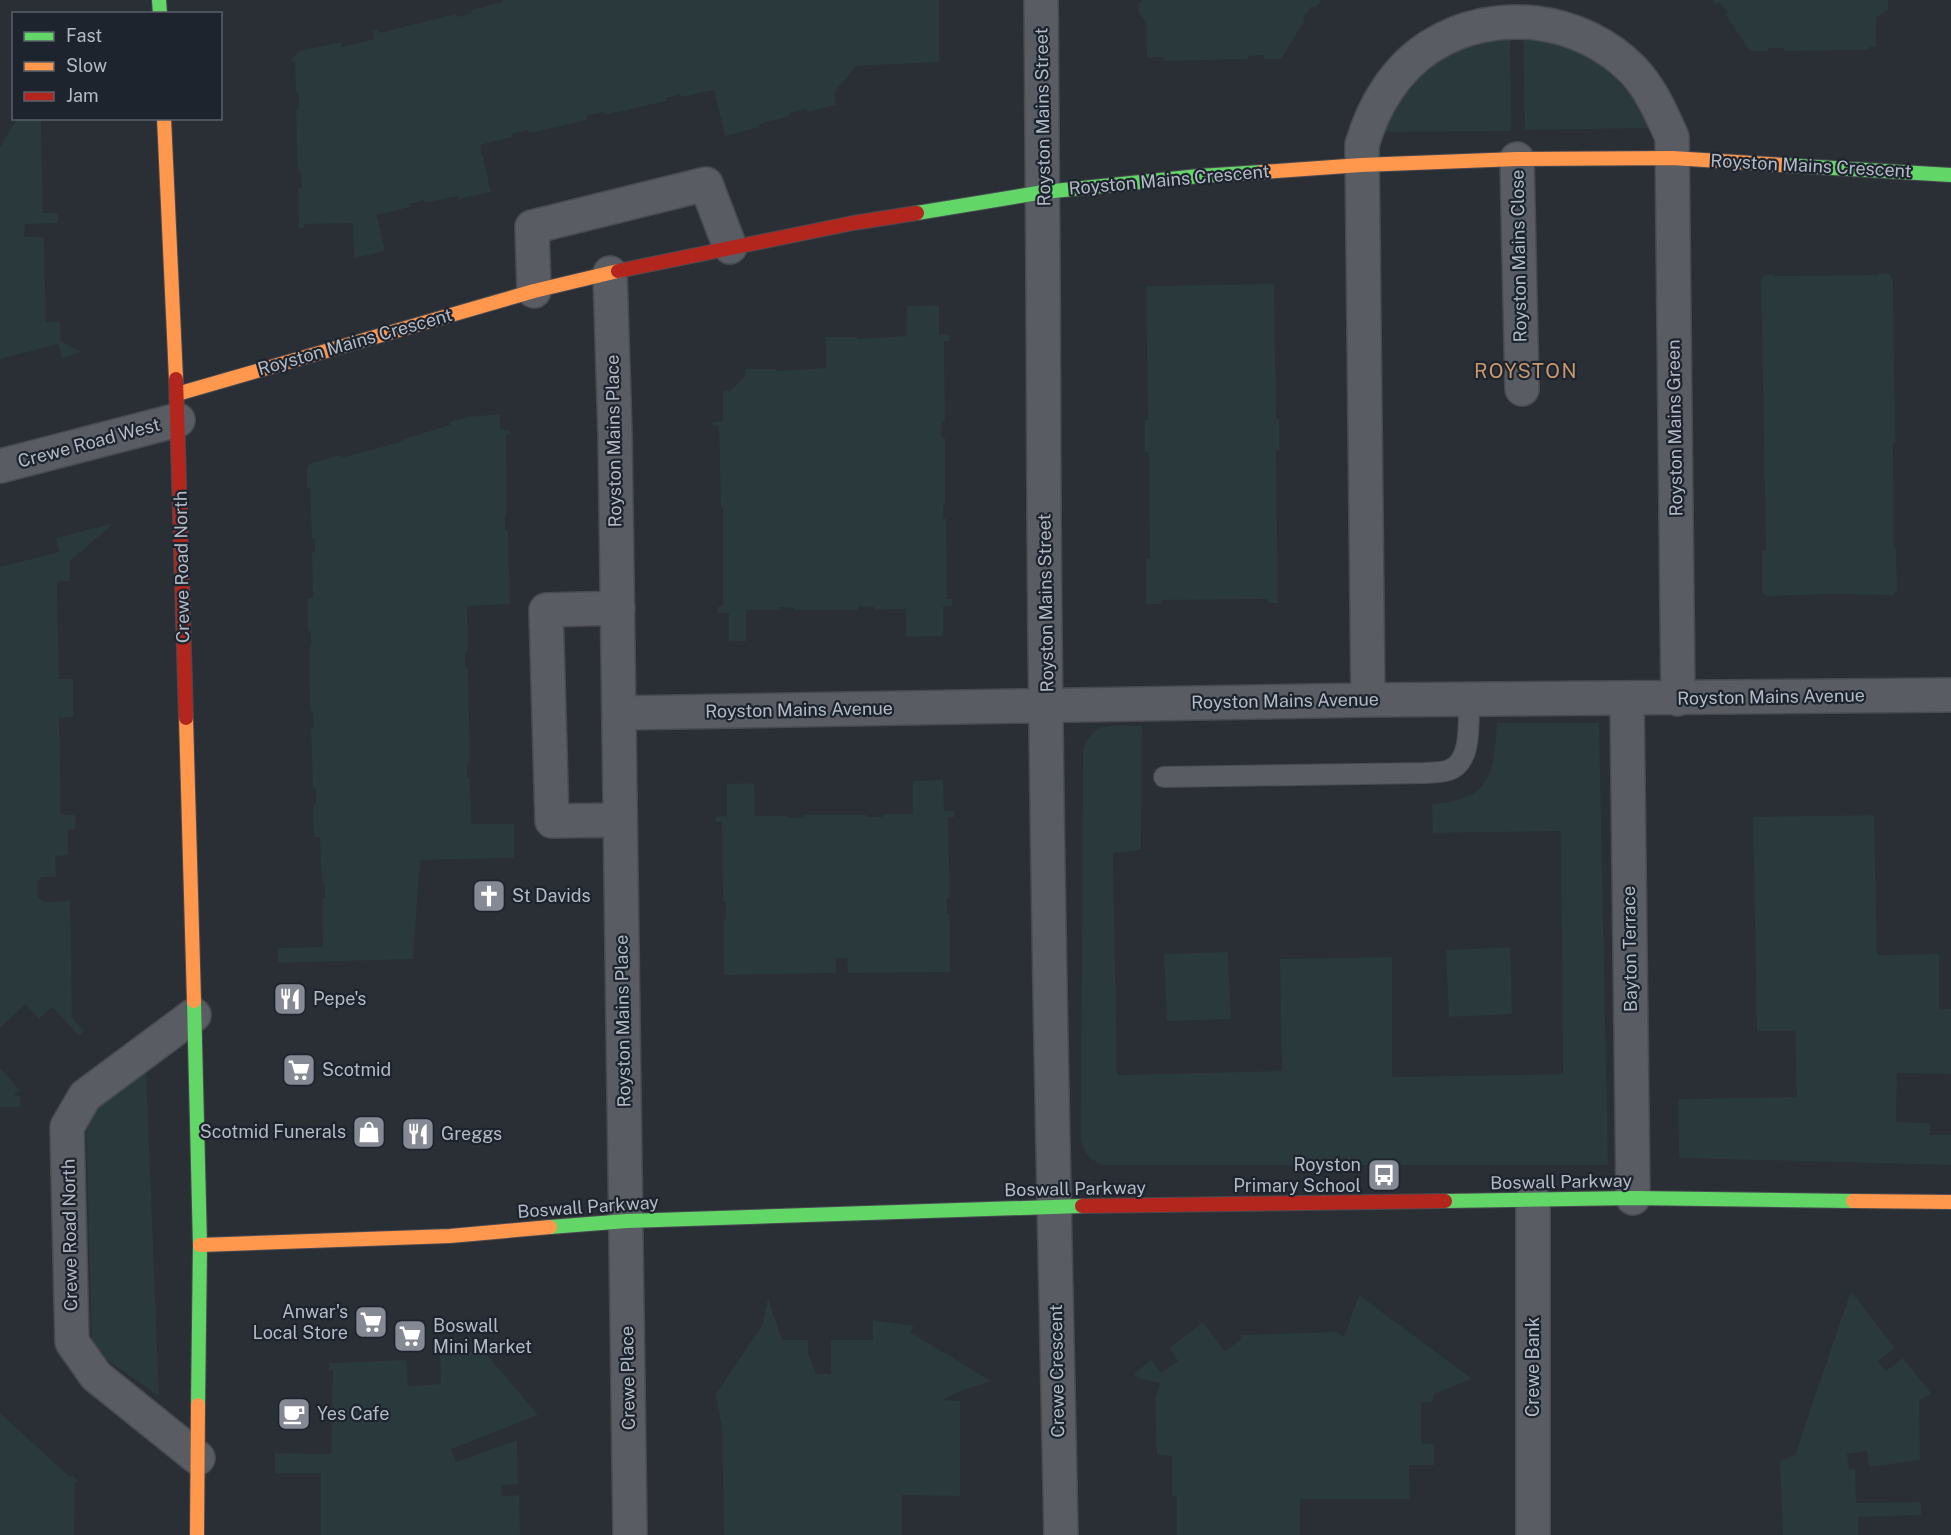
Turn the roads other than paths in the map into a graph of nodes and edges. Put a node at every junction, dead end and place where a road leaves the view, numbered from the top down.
1 (1041, 0) edge
2 (164, 120) edge
3 (1672, 158) junction
4 (1517, 159) junction
5 (1361, 165) junction
6 (1951, 175) edge
7 (1044, 192) junction
8 (730, 247) junction
9 (610, 273) junction
10 (534, 291) junction
11 (1522, 389) dead end
12 (177, 407) junction
13 (0, 466) edge
14 (618, 608) junction
15 (1951, 695) edge
16 (1627, 699) junction
17 (1678, 699) junction
18 (1368, 700) junction
19 (1469, 700) junction
20 (1047, 706) junction
21 (619, 713) junction
22 (1164, 777) dead end
23 (620, 820) junction
24 (194, 1016) junction
25 (1633, 1198) junction
26 (1533, 1200) junction
27 (1951, 1202) edge
28 (1054, 1206) junction
29 (627, 1221) junction
30 (200, 1245) junction
31 (198, 1458) junction
32 (197, 1535) edge
33 (630, 1535) edge
34 (1061, 1535) edge
35 (1533, 1535) edge

1 - 7 street, Royston Mains Street
2 - 12 street, Crewe Road North
3 - 4 street, Royston Mains Crescent
3 - 5 street
3 - 6 street, Royston Mains Crescent
3 - 17 street, Royston Mains Green
4 - 5 street, Royston Mains Crescent
4 - 11 street, Royston Mains Close
5 - 7 street, Royston Mains Crescent
5 - 18 street
7 - 8 street, Royston Mains Crescent
7 - 20 street, Royston Mains Street
8 - 9 street, Royston Mains Crescent
8 - 10 street
9 - 10 street, Royston Mains Crescent
9 - 14 street, Royston Mains Place
10 - 12 street, Royston Mains Crescent
12 - 13 street, Crewe Road West
12 - 24 street, Crewe Road North
14 - 21 street, Royston Mains Place
14 - 23 street
15 - 17 street, Royston Mains Avenue
16 - 17 street, Royston Mains Avenue
16 - 19 street, Royston Mains Avenue
16 - 25 street, Bayton Terrace
18 - 19 street, Royston Mains Avenue
18 - 20 street, Royston Mains Avenue
19 - 22 lane
20 - 21 street, Royston Mains Avenue
20 - 28 street, Royston Mains Street
21 - 23 street, Royston Mains Place
23 - 29 street, Royston Mains Place
24 - 30 street, Crewe Road North
24 - 31 street, Crewe Road North
25 - 26 street, Boswall Parkway
25 - 27 street, Boswall Parkway
26 - 28 street, Boswall Parkway
26 - 35 street, Crewe Bank
28 - 29 street, Boswall Parkway
28 - 34 street, Crewe Crescent
29 - 30 street, Boswall Parkway
29 - 33 street, Crewe Place
30 - 31 street, Crewe Road North
31 - 32 street, Crewe Road North

